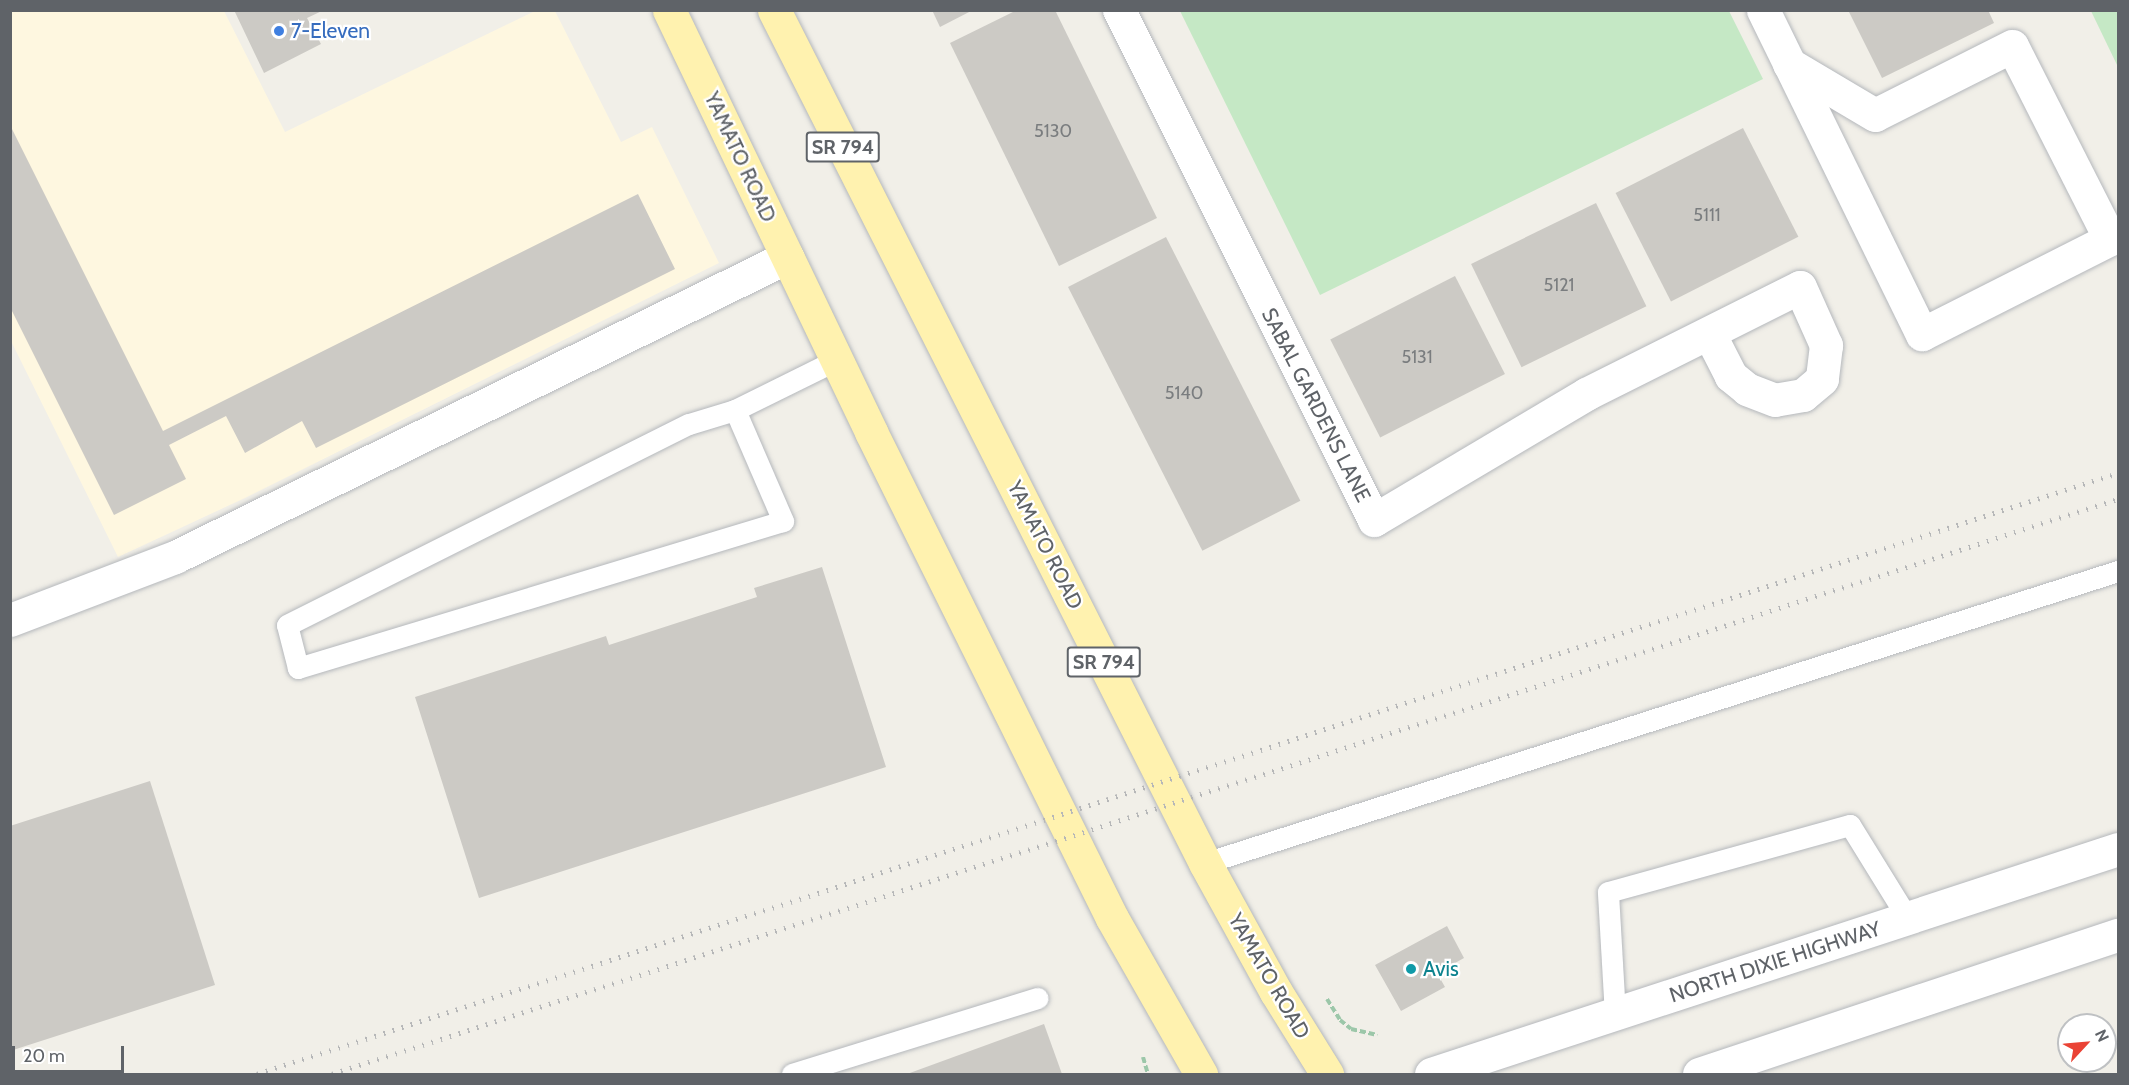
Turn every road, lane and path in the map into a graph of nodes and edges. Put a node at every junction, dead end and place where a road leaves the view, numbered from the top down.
1 (669, 10) edge
2 (774, 10) edge
3 (1119, 10) edge
4 (1763, 10) edge
5 (1789, 63) junction
6 (787, 257) junction
7 (1709, 333) dead end
8 (836, 360) junction
9 (735, 410) junction
10 (2118, 571) edge
11 (10, 620) edge
12 (2118, 849) edge
13 (1205, 863) junction
14 (1908, 919) junction
15 (2118, 935) edge
16 (1038, 998) dead end
17 (1327, 999) dead end
18 (1615, 1015) junction
19 (1377, 1035) dead end
20 (1143, 1057) dead end
21 (792, 1074) edge
22 (1148, 1074) edge
23 (1201, 1074) edge
24 (1327, 1074) edge
25 (1431, 1074) edge
26 (1700, 1074) edge

1 - 6 main road, YAMATO ROAD
2 - 13 main road, YAMATO ROAD / SR 794
3 - 7 street, SABAL GARDENS LANE
4 - 5 street
5 - 5 street
6 - 8 main road, YAMATO ROAD
6 - 11 street
8 - 9 lane
8 - 23 main road, YAMATO ROAD
9 - 9 lane
10 - 13 lane
12 - 14 street, NORTH DIXIE HIGHWAY
13 - 24 main road, YAMATO ROAD / SR 794
14 - 18 street, NORTH DIXIE HIGHWAY
14 - 18 lane
15 - 26 street
16 - 21 lane
17 - 19 path
18 - 25 street, NORTH DIXIE HIGHWAY
20 - 22 path

